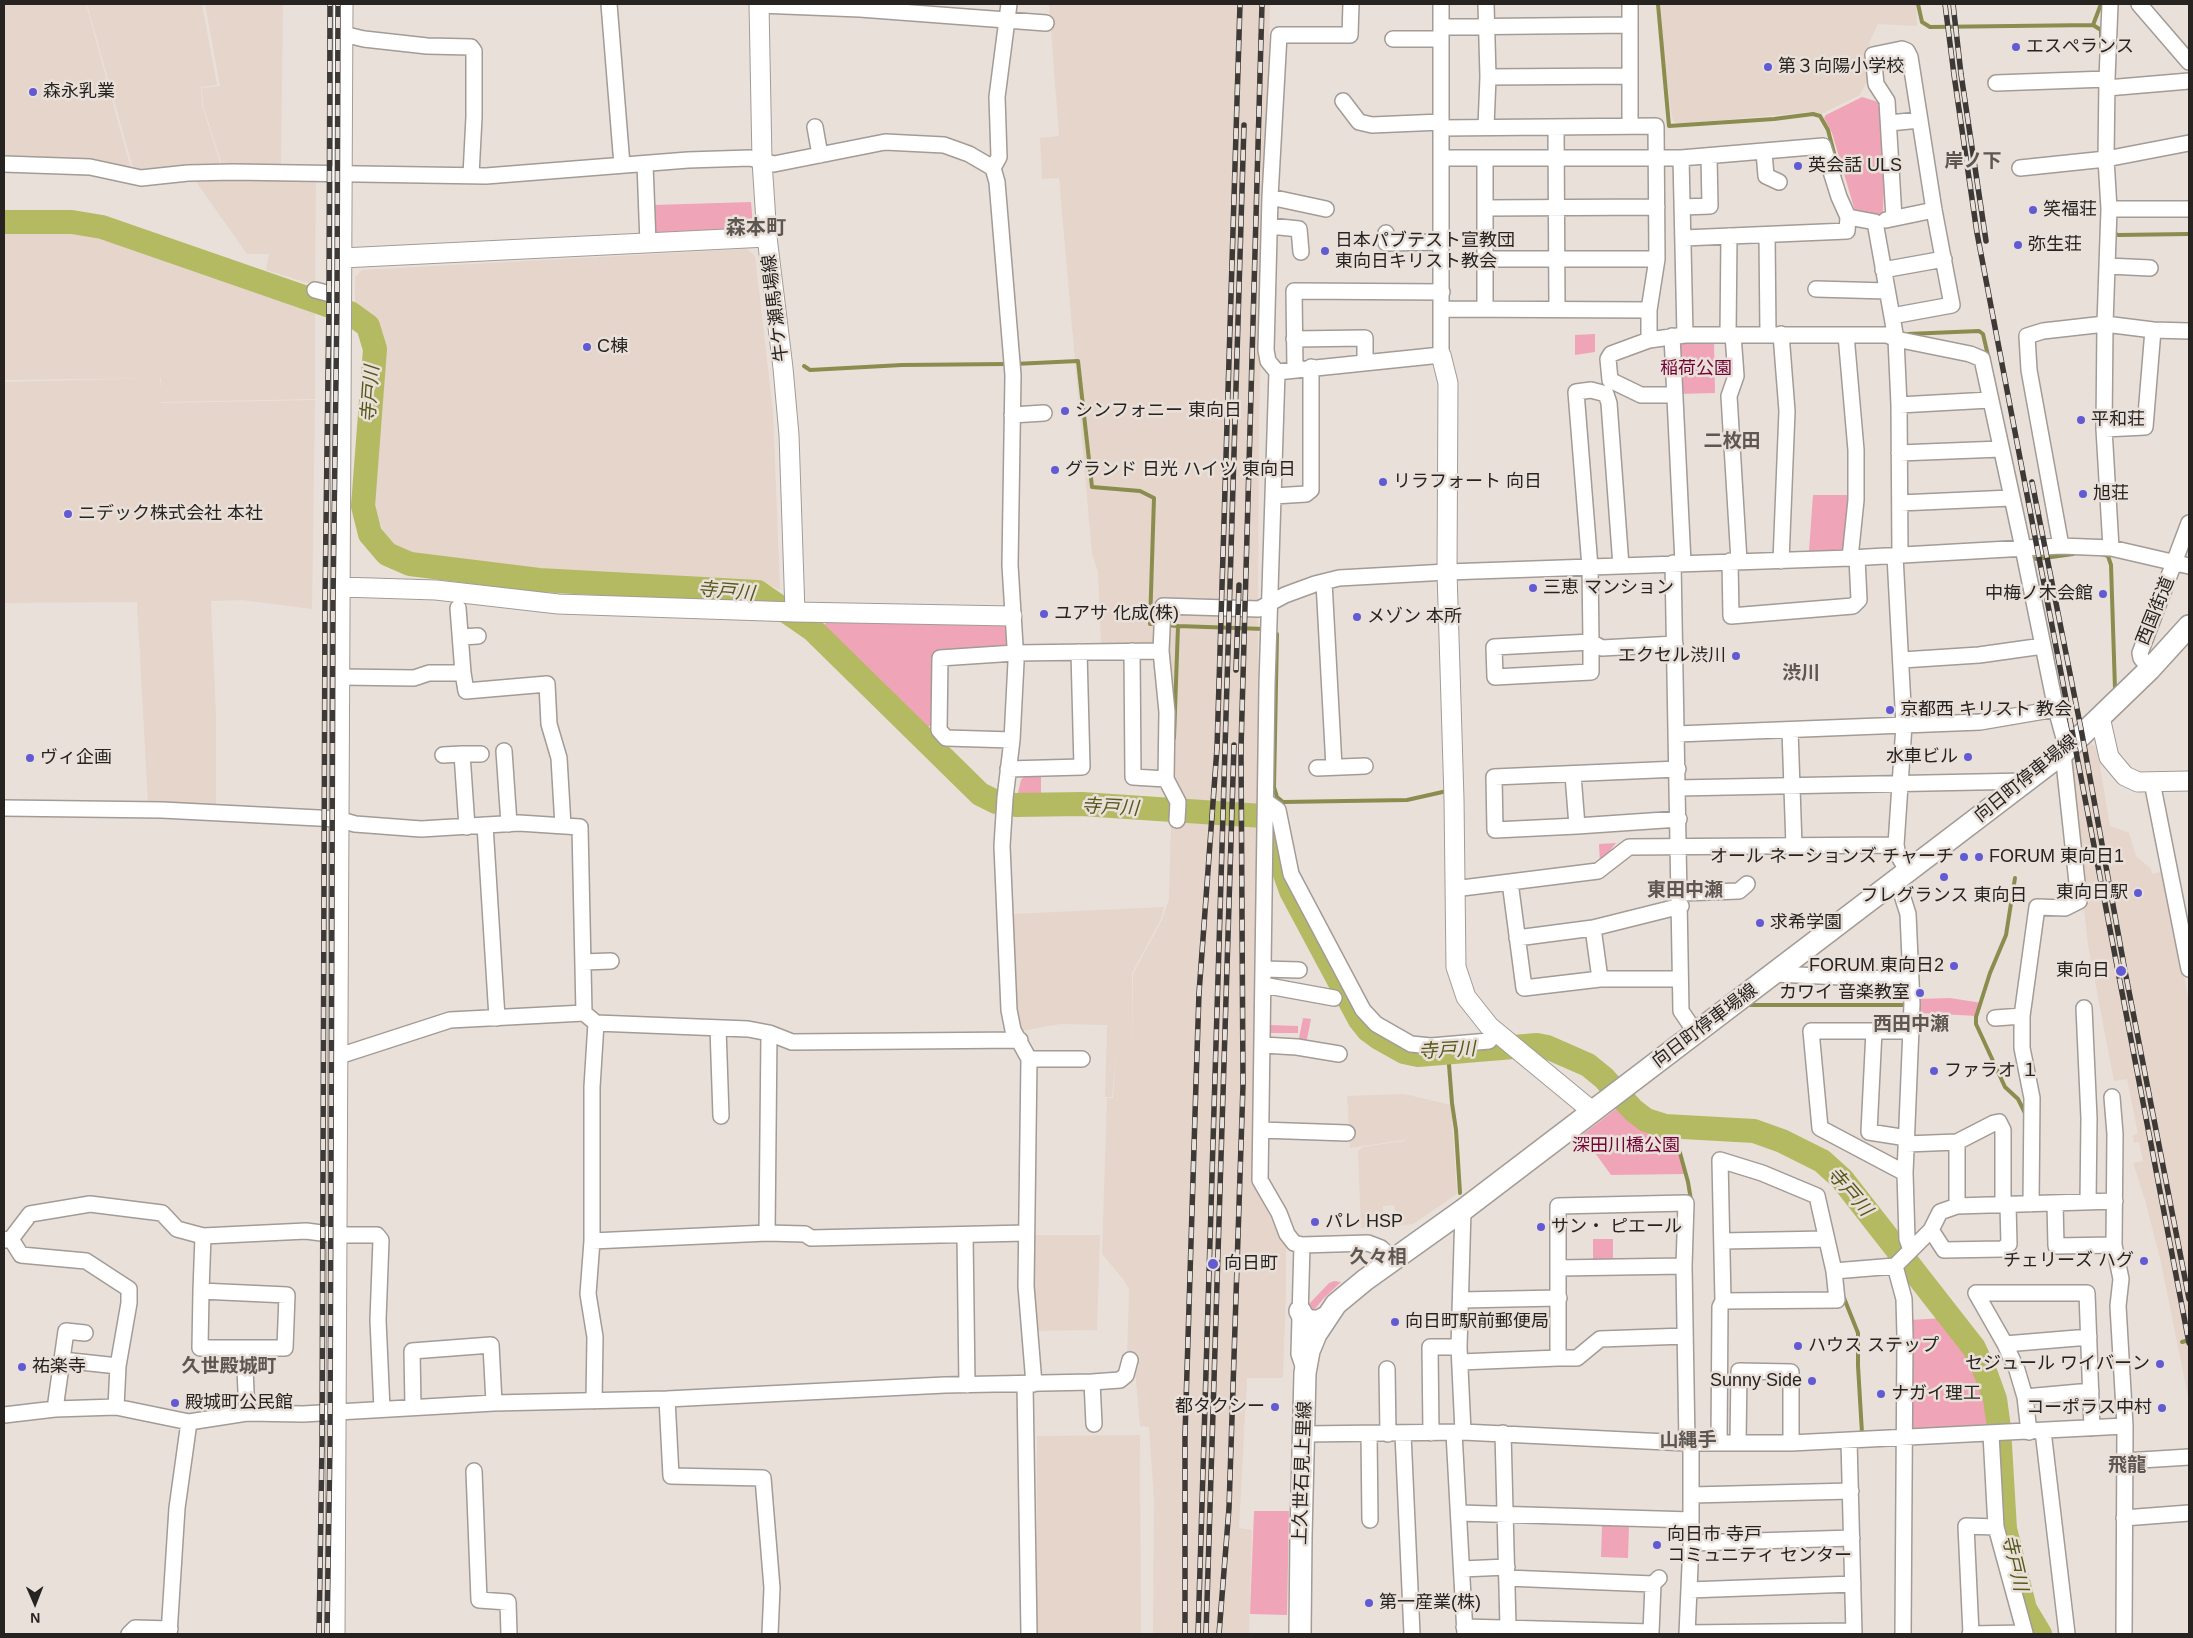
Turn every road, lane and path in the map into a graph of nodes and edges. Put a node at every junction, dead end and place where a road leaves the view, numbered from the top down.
1 (343, 4) edge
2 (609, 4) edge
3 (759, 4) edge
4 (1008, 4) edge
5 (1350, 4) edge
6 (1441, 4) edge
7 (1486, 4) edge
8 (1630, 4) edge
9 (2110, 4) edge
10 (2139, 4) edge
11 (1007, 21) junction
12 (1046, 23) dead end
13 (1630, 25) junction
14 (1486, 26) junction
15 (1441, 33) junction
16 (343, 34) junction
17 (1393, 39) dead end
18 (2189, 62) edge
19 (1630, 76) junction
20 (1488, 77) junction
21 (2189, 81) edge
22 (1996, 83) dead end
23 (2107, 83) junction
24 (1343, 101) dead end
25 (1920, 120) junction
26 (1888, 123) junction
27 (1441, 125) junction
28 (1630, 126) junction
29 (815, 127) dead end
30 (1486, 127) junction
31 (1556, 127) junction
32 (2189, 143) edge
33 (1764, 152) junction
34 (820, 155) junction
35 (1709, 156) junction
36 (1557, 157) junction
37 (1442, 158) junction
38 (1485, 158) junction
39 (1656, 158) junction
40 (1681, 158) junction
41 (2106, 159) junction
42 (762, 161) junction
43 (4, 164) edge
44 (645, 164) junction
45 (622, 165) junction
46 (993, 168) junction
47 (2020, 168) dead end
48 (342, 175) junction
49 (471, 175) junction
50 (1779, 182) dead end
51 (1270, 197) junction
52 (1682, 206) junction
53 (1556, 207) junction
54 (1656, 207) junction
55 (1486, 208) junction
56 (1326, 209) dead end
57 (2109, 209) junction
58 (2189, 209) edge
59 (1934, 210) junction
60 (1848, 217) junction
61 (1894, 218) junction
62 (1875, 222) junction
63 (1270, 226) junction
64 (1386, 233) dead end
65 (1767, 235) junction
66 (1729, 236) junction
67 (767, 237) junction
68 (1684, 238) junction
69 (1442, 242) junction
70 (648, 243) junction
71 (1301, 252) dead end
72 (342, 258) junction
73 (1485, 258) junction
74 (1557, 258) junction
75 (1657, 259) junction
76 (1944, 259) junction
77 (2108, 266) junction
78 (2150, 268) dead end
79 (1883, 270) junction
80 (1816, 289) dead end
81 (315, 290) dead end
82 (1887, 291) junction
83 (1442, 292) junction
84 (343, 307) junction
85 (1485, 308) junction
86 (1442, 309) junction
87 (1557, 309) junction
88 (1649, 310) junction
89 (1892, 316) junction
90 (2105, 324) junction
91 (2153, 330) junction
92 (2189, 331) edge
93 (1775, 334) junction
94 (1731, 335) junction
95 (1846, 335) junction
96 (1679, 336) junction
97 (1294, 339) junction
98 (1896, 339) junction
99 (1650, 340) junction
100 (1441, 355) junction
101 (1366, 362) junction
102 (1311, 367) junction
103 (1294, 369) junction
104 (1277, 372) junction
105 (1674, 395) junction
106 (1990, 400) junction
107 (1899, 405) junction
108 (1044, 413) dead end
109 (1012, 414) junction
110 (2104, 429) junction
111 (2002, 449) junction
112 (1899, 453) junction
113 (1274, 496) junction
114 (2011, 498) junction
115 (1900, 503) junction
116 (2189, 523) edge
117 (2061, 546) junction
118 (2023, 548) junction
119 (2111, 548) junction
120 (1897, 556) junction
121 (1854, 558) junction
122 (1735, 561) junction
123 (1781, 561) junction
124 (1678, 563) junction
125 (2182, 565) edge
126 (1621, 566) junction
127 (1590, 567) junction
128 (1447, 572) junction
129 (1324, 582) junction
130 (341, 587) junction
131 (1271, 602) junction
132 (458, 608) dead end
133 (795, 612) junction
134 (1012, 616) junction
135 (2189, 626) edge
136 (461, 636) junction
137 (478, 636) dead end
138 (1591, 642) junction
139 (1675, 644) junction
140 (2043, 646) junction
141 (1132, 651) junction
142 (1161, 651) junction
143 (1079, 652) junction
144 (1015, 653) junction
145 (1902, 660) junction
146 (2150, 669) junction
147 (463, 673) junction
148 (340, 677) junction
149 (2056, 709) junction
150 (2100, 717) junction
151 (1904, 725) junction
152 (1790, 730) junction
153 (1677, 734) junction
154 (1012, 740) junction
155 (504, 751) dead end
156 (2065, 751) junction
157 (462, 754) junction
158 (481, 754) dead end
159 (443, 755) dead end
160 (1365, 766) dead end
161 (1334, 767) junction
162 (1317, 768) dead end
163 (1008, 769) junction
164 (1678, 770) junction
165 (1573, 775) junction
166 (1166, 779) junction
167 (2027, 781) junction
168 (2189, 781) edge
169 (1902, 782) junction
170 (2152, 782) junction
171 (1792, 786) junction
172 (1678, 788) junction
173 (4, 808) edge
174 (1178, 812) dead end
175 (1266, 814) junction
176 (338, 819) junction
177 (1679, 819) junction
178 (509, 824) junction
179 (485, 825) junction
180 (467, 826) junction
181 (563, 826) junction
182 (1577, 826) junction
183 (1896, 845) junction
184 (1679, 846) junction
185 (1794, 846) junction
186 (1901, 875) junction
187 (1510, 882) junction
188 (1747, 884) dead end
189 (1454, 889) junction
190 (1681, 899) junction
191 (1592, 928) junction
192 (1517, 938) junction
193 (611, 961) dead end
194 (583, 962) junction
195 (1263, 969) junction
196 (2189, 969) edge
197 (1300, 970) dead end
198 (1774, 974) junction
199 (1600, 979) junction
200 (1680, 979) junction
201 (1911, 980) junction
202 (1263, 985) junction
203 (1334, 998) dead end
204 (2084, 1008) dead end
205 (584, 1013) junction
206 (2022, 1016) junction
207 (497, 1018) junction
208 (1995, 1018) dead end
209 (596, 1023) junction
210 (718, 1028) junction
211 (1874, 1030) junction
212 (1911, 1031) junction
213 (1696, 1032) junction
214 (769, 1033) junction
215 (1020, 1040) junction
216 (1489, 1041) dead end
217 (1263, 1045) junction
218 (1339, 1054) dead end
219 (339, 1056) junction
220 (1029, 1059) junction
221 (1082, 1059) dead end
222 (2112, 1097) dead end
223 (1592, 1111) junction
224 (721, 1116) dead end
225 (1261, 1130) junction
226 (1347, 1133) dead end
227 (1906, 1141) junction
228 (1957, 1142) junction
229 (1906, 1173) junction
230 (2115, 1200) junction
231 (2088, 1202) junction
232 (2055, 1203) junction
233 (2031, 1204) junction
234 (2006, 1205) junction
235 (1957, 1206) junction
236 (1463, 1210) junction
237 (1931, 1230) junction
238 (767, 1233) junction
239 (1026, 1233) junction
240 (337, 1235) junction
241 (965, 1235) junction
242 (203, 1236) junction
243 (1826, 1239) junction
244 (8, 1240) edge
245 (592, 1241) junction
246 (1722, 1241) junction
247 (1302, 1245) junction
248 (2114, 1246) junction
249 (1903, 1258) junction
250 (1394, 1260) junction
251 (1684, 1266) junction
252 (1558, 1268) junction
253 (1834, 1271) junction
254 (201, 1291) junction
255 (1559, 1298) junction
256 (1460, 1300) junction
257 (1723, 1301) junction
258 (1300, 1312) junction
259 (1326, 1317) junction
260 (85, 1333) dead end
261 (1685, 1336) junction
262 (2089, 1337) junction
263 (2005, 1344) junction
264 (244, 1348) junction
265 (1460, 1355) junction
266 (1558, 1358) junction
267 (62, 1360) junction
268 (1130, 1360) dead end
269 (118, 1366) junction
270 (1387, 1369) dead end
271 (1306, 1373) junction
272 (1092, 1382) junction
273 (1029, 1384) junction
274 (967, 1385) junction
275 (2091, 1391) junction
276 (2025, 1397) junction
277 (667, 1399) junction
278 (594, 1401) junction
279 (494, 1403) junction
280 (116, 1407) junction
281 (413, 1407) junction
282 (55, 1409) junction
283 (382, 1409) junction
284 (248, 1413) junction
285 (336, 1413) junction
286 (4, 1415) edge
287 (189, 1422) junction
288 (1094, 1424) dead end
289 (2125, 1426) junction
290 (2092, 1428) junction
291 (1459, 1432) junction
292 (2036, 1432) junction
293 (1431, 1433) junction
294 (1503, 1433) junction
295 (1304, 1434) junction
296 (1369, 1434) junction
297 (1396, 1434) junction
298 (1998, 1434) junction
299 (1903, 1436) junction
300 (1849, 1441) junction
301 (1719, 1442) junction
302 (1689, 1443) junction
303 (1738, 1443) junction
304 (1791, 1443) junction
305 (2189, 1456) edge
306 (2125, 1461) junction
307 (474, 1470) dead end
308 (1850, 1491) junction
309 (1692, 1496) junction
310 (1459, 1513) junction
311 (1506, 1514) junction
312 (2189, 1514) edge
313 (2124, 1518) junction
314 (1370, 1520) dead end
315 (1691, 1520) junction
316 (1996, 1527) junction
317 (1852, 1538) junction
318 (1691, 1543) junction
319 (1462, 1568) junction
320 (1507, 1572) junction
321 (1853, 1584) junction
322 (1689, 1590) junction
323 (1508, 1627) junction
324 (169, 1631) edge
325 (1465, 1631) edge
326 (1854, 1633) edge
327 (129, 1634) edge
328 (335, 1634) edge
329 (510, 1634) edge
330 (770, 1634) edge
331 (1029, 1634) edge
332 (1300, 1634) edge
333 (1412, 1634) edge
334 (1687, 1634) edge
335 (1902, 1634) edge
336 (1970, 1634) edge
337 (2067, 1634) edge
338 (2124, 1634) edge

1 - 16 street
2 - 45 street
3 - 11 street
3 - 42 street, 牛ケ瀬馬場線
4 - 11 street
5 - 51 street
6 - 15 street
7 - 14 street
8 - 13 street
9 - 23 street
10 - 18 street
11 - 12 street
11 - 46 street
13 - 14 street
13 - 19 street
14 - 15 street
14 - 20 street
15 - 17 street
15 - 27 street
16 - 48 street
16 - 49 street
19 - 20 street
19 - 28 street
20 - 30 street
21 - 23 street
22 - 23 street
23 - 41 street
24 - 27 street
25 - 26 street
25 - 26 street
25 - 59 street
26 - 61 street
27 - 30 street
27 - 37 street
28 - 31 street
28 - 39 street
29 - 34 street
30 - 31 street
31 - 36 street
32 - 41 street
33 - 35 street
33 - 50 street
33 - 60 street
34 - 42 street
34 - 46 street
35 - 40 street
35 - 52 street
36 - 38 street
36 - 39 street
36 - 53 street
37 - 38 street
37 - 69 street
38 - 55 street
39 - 40 street
39 - 54 street
40 - 52 street
41 - 47 street
41 - 57 street
42 - 44 street
42 - 67 street, 牛ケ瀬馬場線
43 - 48 street
44 - 45 street
44 - 70 street
45 - 49 street
46 - 109 street
48 - 49 street
48 - 72 street
51 - 56 street
51 - 63 street
52 - 68 street
53 - 54 street
53 - 55 street
53 - 74 street
54 - 75 street
55 - 73 street
57 - 58 street
57 - 77 street
59 - 61 street
59 - 76 street
60 - 62 street
60 - 65 street
61 - 62 street
62 - 79 street
63 - 71 street
63 - 104 street
64 - 69 street
65 - 66 street
65 - 93 street
66 - 68 street
66 - 94 street
67 - 70 street
67 - 133 street, 牛ケ瀬馬場線
68 - 96 street
69 - 83 street
70 - 72 street
72 - 84 street
73 - 74 street
73 - 85 street
74 - 75 street
74 - 87 street
75 - 88 street
76 - 79 street
76 - 89 street
77 - 78 street
77 - 90 street
79 - 82 street
80 - 82 street
81 - 84 street
82 - 89 street
83 - 86 street
83 - 97 street
84 - 130 street
85 - 86 street
85 - 87 street
86 - 100 street
87 - 88 street
88 - 99 street
89 - 98 street
90 - 91 street
90 - 110 street
90 - 117 street
91 - 92 street
91 - 110 street
93 - 94 street
93 - 95 street
93 - 123 street
94 - 96 street
94 - 122 street
95 - 98 street
95 - 121 street
96 - 99 street
96 - 105 street
97 - 101 street
97 - 103 street
98 - 106 street
98 - 107 street
99 - 105 street
100 - 101 street
100 - 128 street
101 - 102 street
102 - 103 street
102 - 113 street
103 - 104 street
104 - 113 street
105 - 124 street
106 - 107 street
106 - 111 street
107 - 112 street
108 - 109 street
109 - 134 street
110 - 119 street
111 - 112 street
111 - 114 street
112 - 115 street
113 - 131 street
114 - 115 street
114 - 118 street
115 - 120 street
116 - 125 street, 西国街道
117 - 118 street
117 - 119 street
118 - 120 street
118 - 140 street
119 - 125 street
120 - 121 street
120 - 145 street
121 - 122 street
121 - 123 street
122 - 123 street
122 - 124 street
124 - 126 street
124 - 139 street
125 - 146 street, 西国街道
126 - 127 street
126 - 127 street
127 - 128 street
127 - 138 street
128 - 129 street
128 - 189 street
129 - 131 street
129 - 161 street
130 - 133 street
130 - 148 street
131 - 142 street
131 - 175 street
132 - 136 street
133 - 134 street
134 - 144 street
135 - 146 main road, 向日町停車場線
136 - 137 street
136 - 147 street
138 - 138 street
138 - 139 street
139 - 153 street
140 - 145 street
140 - 149 street
141 - 142 street
141 - 143 street
141 - 166 street
142 - 166 street
143 - 144 street
143 - 163 street
144 - 154 street
144 - 154 street
145 - 151 street
146 - 150 main road, 向日町停車場線
147 - 148 street
147 - 181 street
148 - 176 street
149 - 151 street
149 - 156 street
150 - 156 main road, 向日町停車場線
150 - 170 street
151 - 152 street
151 - 169 street
152 - 153 street
152 - 171 street
153 - 164 street
154 - 163 street
155 - 178 street
156 - 167 main road, 向日町停車場線
156 - 206 street
157 - 158 street
157 - 159 street
157 - 180 street
160 - 161 street
161 - 162 street
163 - 215 street
164 - 165 street
164 - 172 street
165 - 182 street
165 - 182 street
166 - 174 street
167 - 169 street
167 - 186 main road, 向日町停車場線
168 - 170 street
169 - 171 street
169 - 183 street
170 - 196 street
171 - 172 street
171 - 185 street
172 - 177 street
173 - 176 street
175 - 195 street
175 - 216 street
176 - 180 street
176 - 219 street
177 - 182 street
177 - 184 street
178 - 179 street
178 - 181 street
179 - 180 street
179 - 207 street
181 - 194 street
183 - 185 street
183 - 186 street
184 - 185 street
184 - 187 street
184 - 190 street
186 - 198 main road, 向日町停車場線
186 - 201 street
187 - 189 street
187 - 192 street
188 - 190 street
189 - 223 street
190 - 191 street
190 - 200 street
191 - 192 street
191 - 199 street
192 - 199 street
193 - 194 street
194 - 205 street
195 - 197 street
195 - 202 street
198 - 201 street
198 - 213 main road, 向日町停車場線
199 - 200 street
200 - 213 street
201 - 212 street
202 - 203 street
202 - 217 street
204 - 231 street
205 - 207 street
205 - 209 street
206 - 208 street
206 - 233 street
207 - 219 street
209 - 210 street
209 - 245 street
210 - 214 street
210 - 224 street
211 - 212 street
211 - 227 street
211 - 229 street
212 - 227 street
213 - 223 main road, 向日町停車場線
214 - 215 street
214 - 238 street
215 - 220 street
217 - 218 street
217 - 225 street
219 - 240 street
220 - 221 street
220 - 239 street
222 - 230 street
223 - 236 main road, 向日町停車場線
225 - 226 street
225 - 247 street
227 - 228 street
227 - 229 street
228 - 234 street
228 - 235 street
229 - 249 street
230 - 231 street
230 - 248 street
231 - 232 street
232 - 233 street
232 - 248 street
233 - 234 street
234 - 235 street
234 - 237 street
235 - 237 street
236 - 250 main road, 向日町停車場線
236 - 256 street
237 - 249 street
238 - 241 street
238 - 245 street
239 - 241 street
239 - 273 street
240 - 242 street
240 - 283 street
240 - 285 street
241 - 274 street
242 - 244 street
242 - 254 street
243 - 246 street
243 - 246 street
243 - 253 street
244 - 269 street
245 - 278 street
246 - 257 street
247 - 250 street
247 - 258 street
248 - 289 street
249 - 253 street
249 - 299 street
250 - 259 main road, 向日町停車場線
251 - 252 street
251 - 252 street
251 - 261 street
252 - 255 street
253 - 257 street
254 - 264 street
254 - 264 street
255 - 256 street
255 - 266 street
256 - 265 street
257 - 301 street
258 - 259 main road
258 - 271 street
259 - 271 main road, 上久世石見上里線
260 - 267 street
261 - 266 street
261 - 302 street
262 - 263 street
262 - 263 street
262 - 275 street
263 - 276 street
264 - 284 street
265 - 266 street
265 - 291 street
265 - 293 street
267 - 269 street
267 - 282 street
268 - 272 street
269 - 280 street
270 - 297 street
271 - 295 main road, 上久世石見上里線
272 - 273 street
272 - 288 street
273 - 274 street
273 - 331 street
274 - 277 street
275 - 276 street
275 - 290 street
276 - 292 street
277 - 278 street
277 - 330 street
278 - 279 street
279 - 281 street
279 - 281 street
280 - 282 street
280 - 287 street
281 - 283 street
282 - 286 street
283 - 285 street
284 - 285 street
284 - 287 street
285 - 328 street
287 - 324 street
289 - 290 street
289 - 306 street
290 - 292 street
291 - 293 street
291 - 294 street
291 - 310 street
292 - 298 street
292 - 337 street
293 - 297 street
294 - 302 street
294 - 311 street
295 - 296 street
295 - 332 main road, 上久世石見上里線
296 - 297 street
296 - 314 street
297 - 333 street
298 - 299 street
298 - 316 street
299 - 300 street
299 - 335 street
300 - 304 street
300 - 308 street
301 - 302 street
301 - 303 street
302 - 309 street
303 - 304 street
303 - 304 street
305 - 306 street
306 - 313 street
307 - 329 street
308 - 309 street
308 - 317 street
309 - 315 street
310 - 311 street
310 - 319 street
311 - 315 street
311 - 320 street
312 - 313 street
313 - 338 street
315 - 318 street
316 - 336 street
316 - 336 street
317 - 318 street
317 - 321 street
318 - 322 street
319 - 320 street
319 - 325 street
320 - 323 street
320 - 323 street
321 - 322 street
321 - 326 street
322 - 334 street
323 - 325 street
324 - 327 street
326 - 334 street

